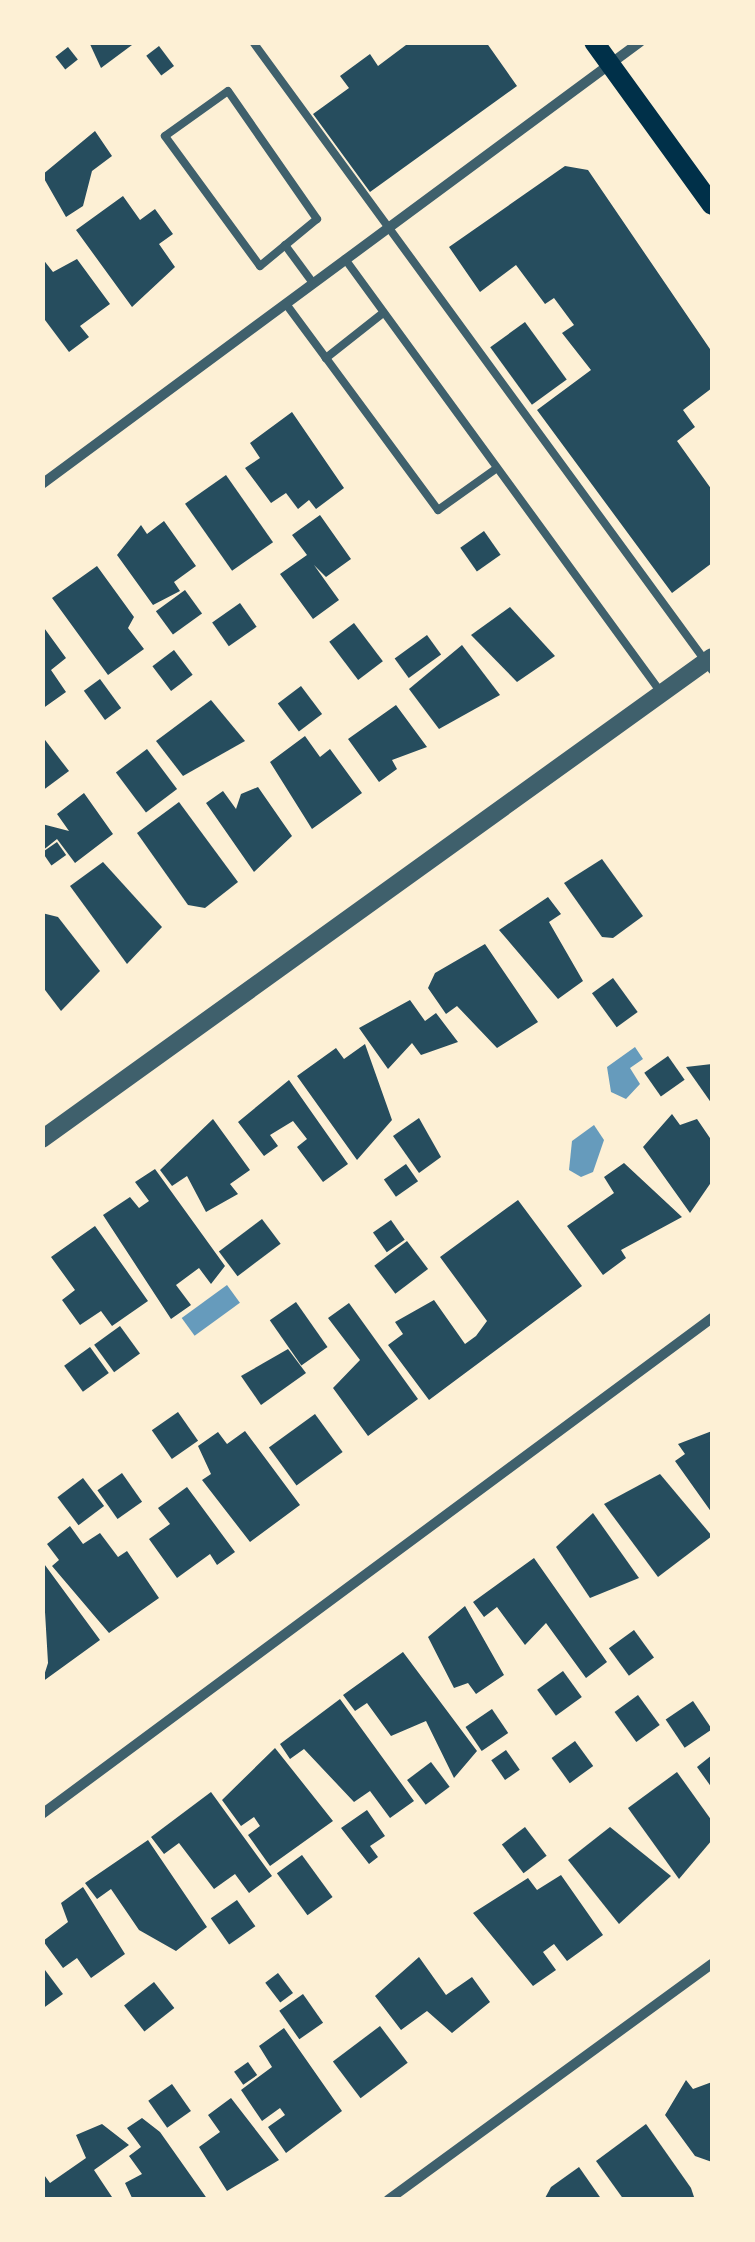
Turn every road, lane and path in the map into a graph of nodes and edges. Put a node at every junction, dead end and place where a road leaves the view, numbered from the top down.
1 (253, 42) edge
2 (594, 42) edge
3 (640, 42) edge
4 (610, 65) junction
5 (712, 205) edge
6 (387, 226) junction
7 (285, 244) junction
8 (345, 259) junction
9 (313, 283) junction
10 (286, 304) junction
11 (383, 314) junction
12 (326, 358) junction
13 (497, 468) junction
14 (42, 484) edge
15 (710, 663) edge
16 (662, 695) junction
17 (42, 1139) edge
18 (712, 1318) edge
19 (42, 1814) edge
20 (712, 1964) edge
21 (388, 2200) edge

1 - 6 lane
2 - 4 main road
3 - 4 street
4 - 5 main road
4 - 6 street
6 - 8 street
6 - 15 lane
7 - 7 lane
7 - 9 lane
8 - 9 street
8 - 11 lane
9 - 10 street
10 - 12 lane
10 - 14 street
11 - 12 lane
11 - 13 lane
12 - 13 lane
13 - 16 lane
15 - 16 street
16 - 17 street
18 - 19 street
20 - 21 street

